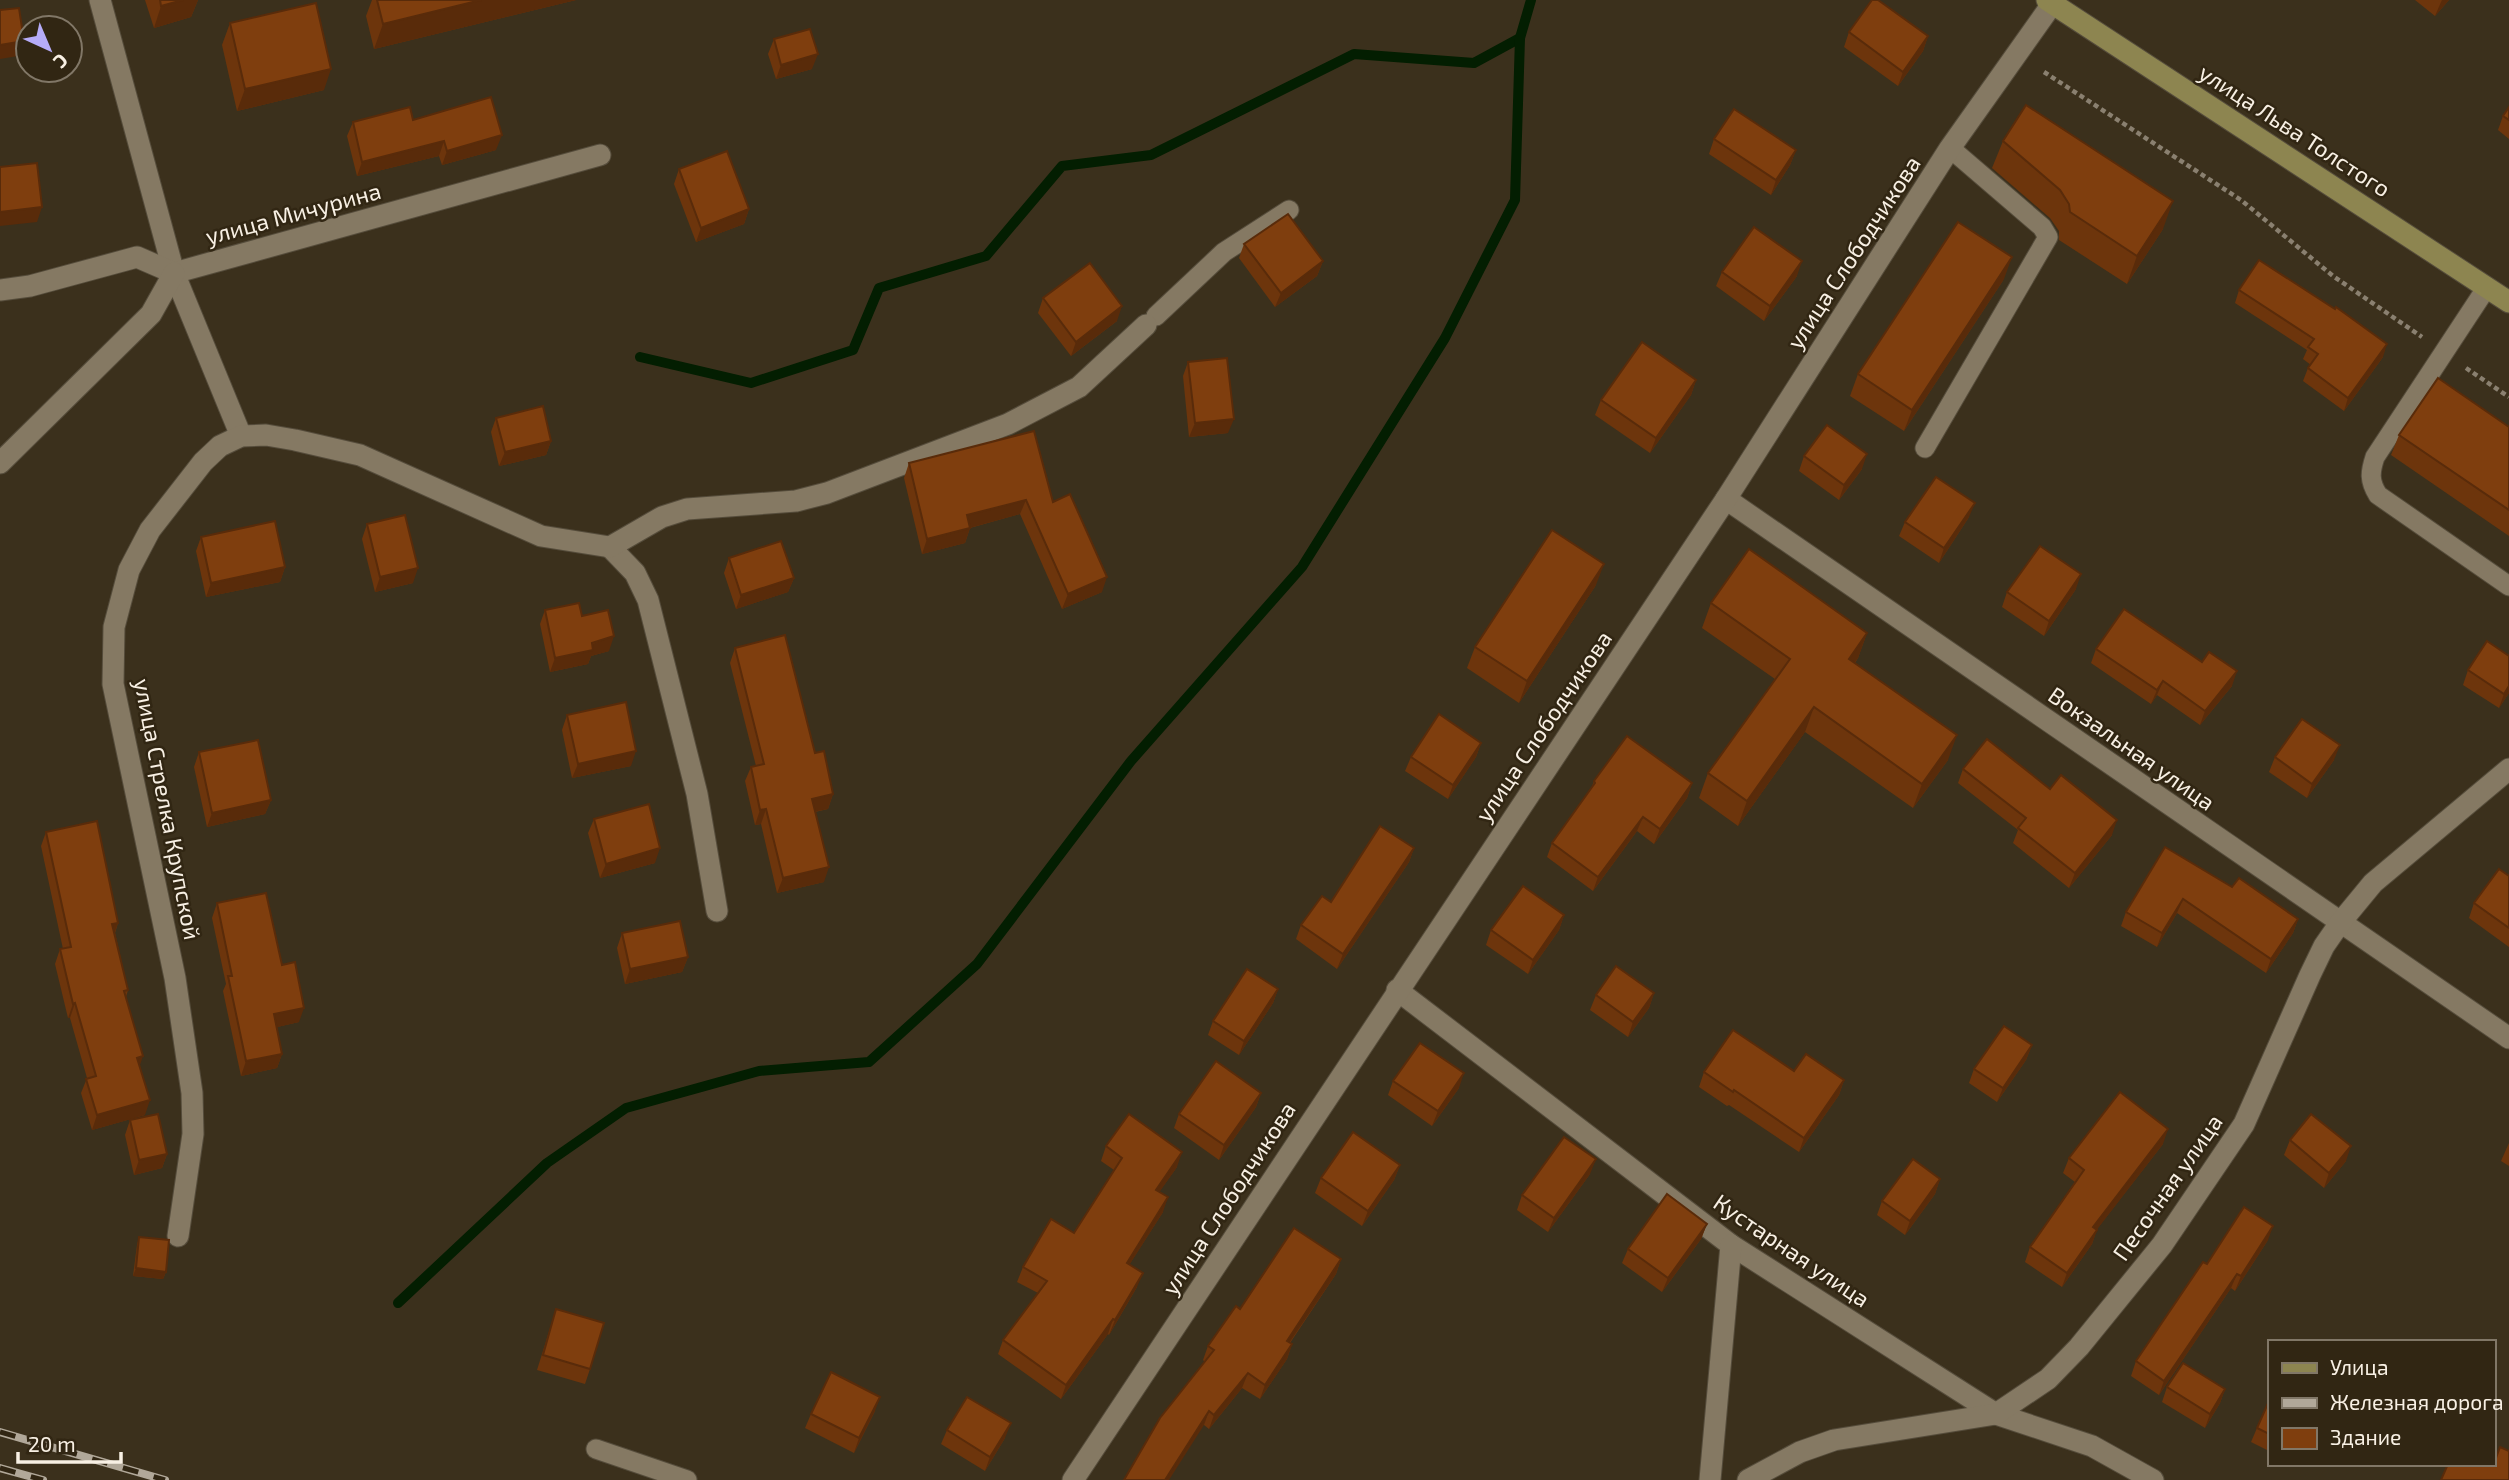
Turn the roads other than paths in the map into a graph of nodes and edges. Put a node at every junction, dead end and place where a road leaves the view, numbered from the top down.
1 (100, 0) edge
2 (2051, 1) edge
3 (1950, 148) junction
4 (600, 155) dead end
5 (1289, 210) dead end
6 (174, 273) junction
7 (2487, 286) junction
8 (0, 290) edge
9 (2509, 302) edge
10 (1151, 321) joint
11 (241, 436) junction
12 (1925, 448) dead end
13 (0, 463) edge
14 (1726, 499) junction
15 (610, 547) junction
16 (2509, 586) edge
17 (2509, 769) edge
18 (717, 911) dead end
19 (2340, 923) junction
20 (1397, 990) junction
21 (2509, 1038) edge
22 (178, 1236) dead end
23 (1731, 1245) junction
24 (1996, 1414) junction
25 (596, 1449) dead end
26 (687, 1480) edge
27 (1073, 1480) edge
28 (1710, 1480) edge
29 (1748, 1480) edge
30 (2153, 1480) edge

1 - 6 street
2 - 3 street, улица Слободчикова
2 - 7 main road, улица Льва Толстого
3 - 12 lane
3 - 14 street, улица Слободчикова
4 - 6 street, улица Мичурина
5 - 10 lane
6 - 8 street
6 - 11 street
6 - 13 street
7 - 9 main road, улица Льва Толстого
7 - 16 lane
10 - 15 street
11 - 15 street
11 - 22 street, улица Стрелка Крупской
14 - 19 street, Вокзальная улица
14 - 20 street, улица Слободчикова
15 - 18 street
17 - 19 street, Песочная улица
19 - 21 street, Вокзальная улица
19 - 24 street, Песочная улица
20 - 23 street, Кустарная улица
20 - 27 street, улица Слободчикова
23 - 24 street, Кустарная улица
23 - 28 street
24 - 29 street, Песочная улица
24 - 30 street, Кустарная улица
25 - 26 lane

